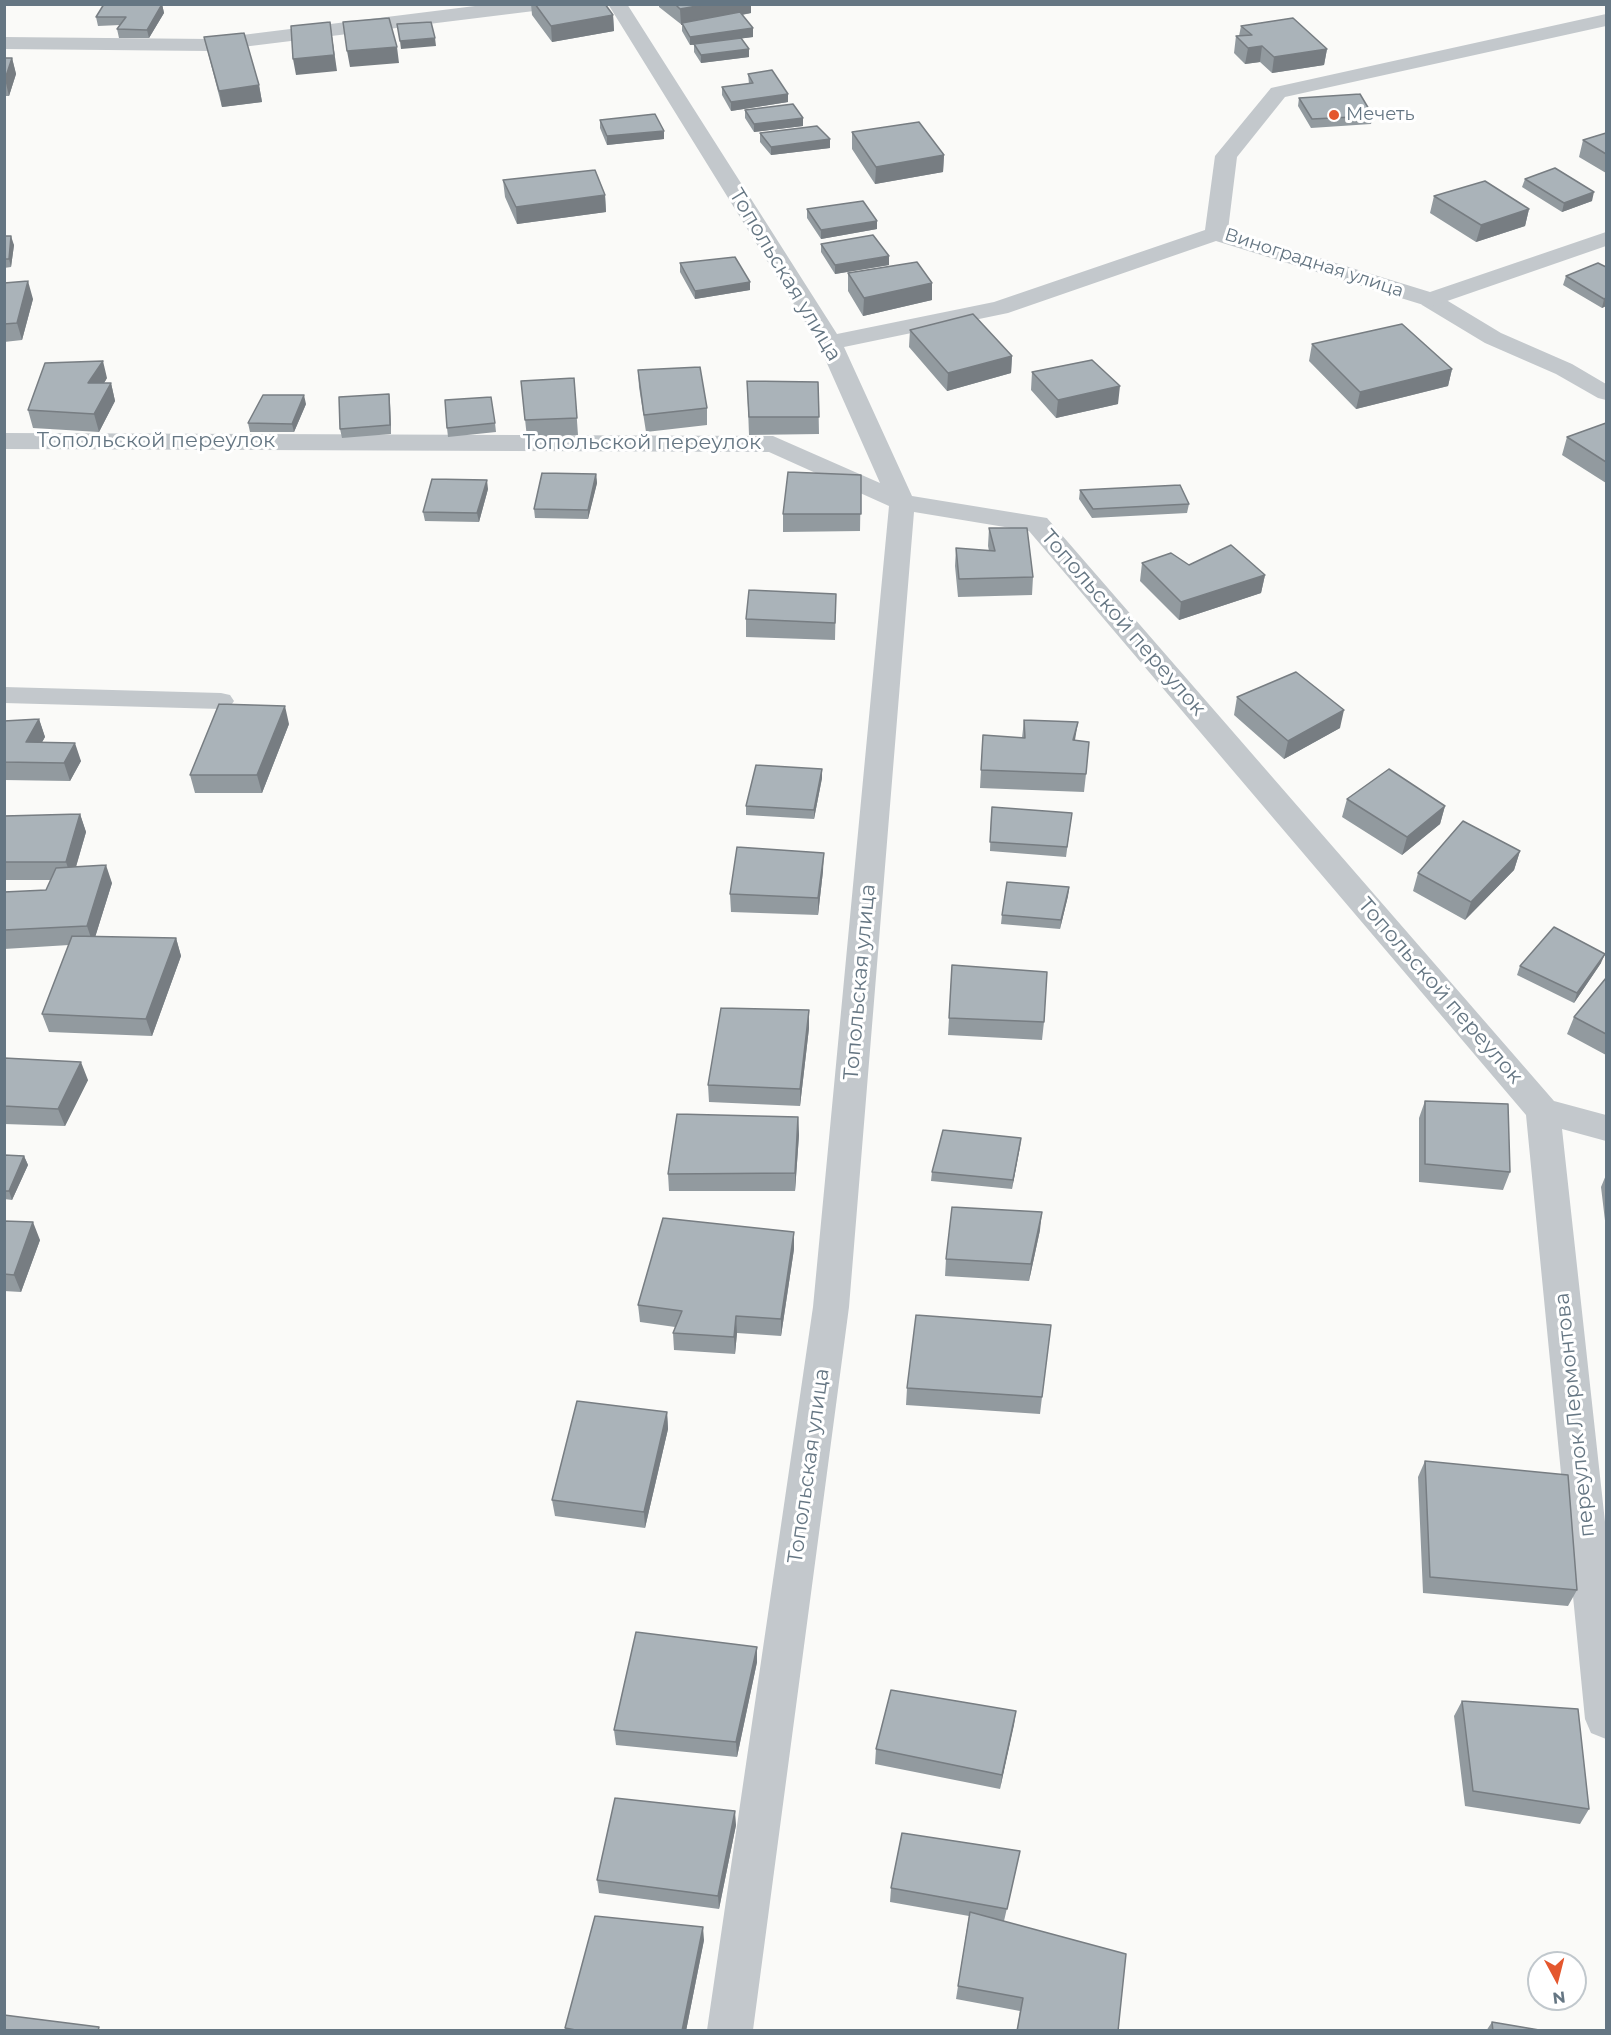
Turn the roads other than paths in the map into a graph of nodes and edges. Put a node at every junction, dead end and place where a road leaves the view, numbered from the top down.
1 (542, 4) edge
2 (617, 4) edge
3 (1606, 20) edge
4 (4, 43) edge
5 (1216, 234) junction
6 (1606, 239) edge
7 (1430, 300) junction
8 (830, 343) junction
9 (1606, 393) edge
10 (4, 441) edge
11 (902, 502) junction
12 (4, 695) edge
13 (220, 701) dead end
14 (1543, 1111) junction
15 (1606, 1128) edge
16 (1606, 1719) edge
17 (730, 2031) edge

1 - 4 street
2 - 8 street, Топольская улица
3 - 5 street, Виноградная улица
5 - 7 street, Виноградная улица
5 - 8 street
6 - 7 street, Виноградная улица
7 - 9 lane
8 - 11 street, Топольская улица
10 - 11 street, Топольской переулок
11 - 14 street, Топольской переулок
11 - 17 street, Топольская улица
12 - 13 lane
14 - 15 street
14 - 16 street, переулок Лермонтова

